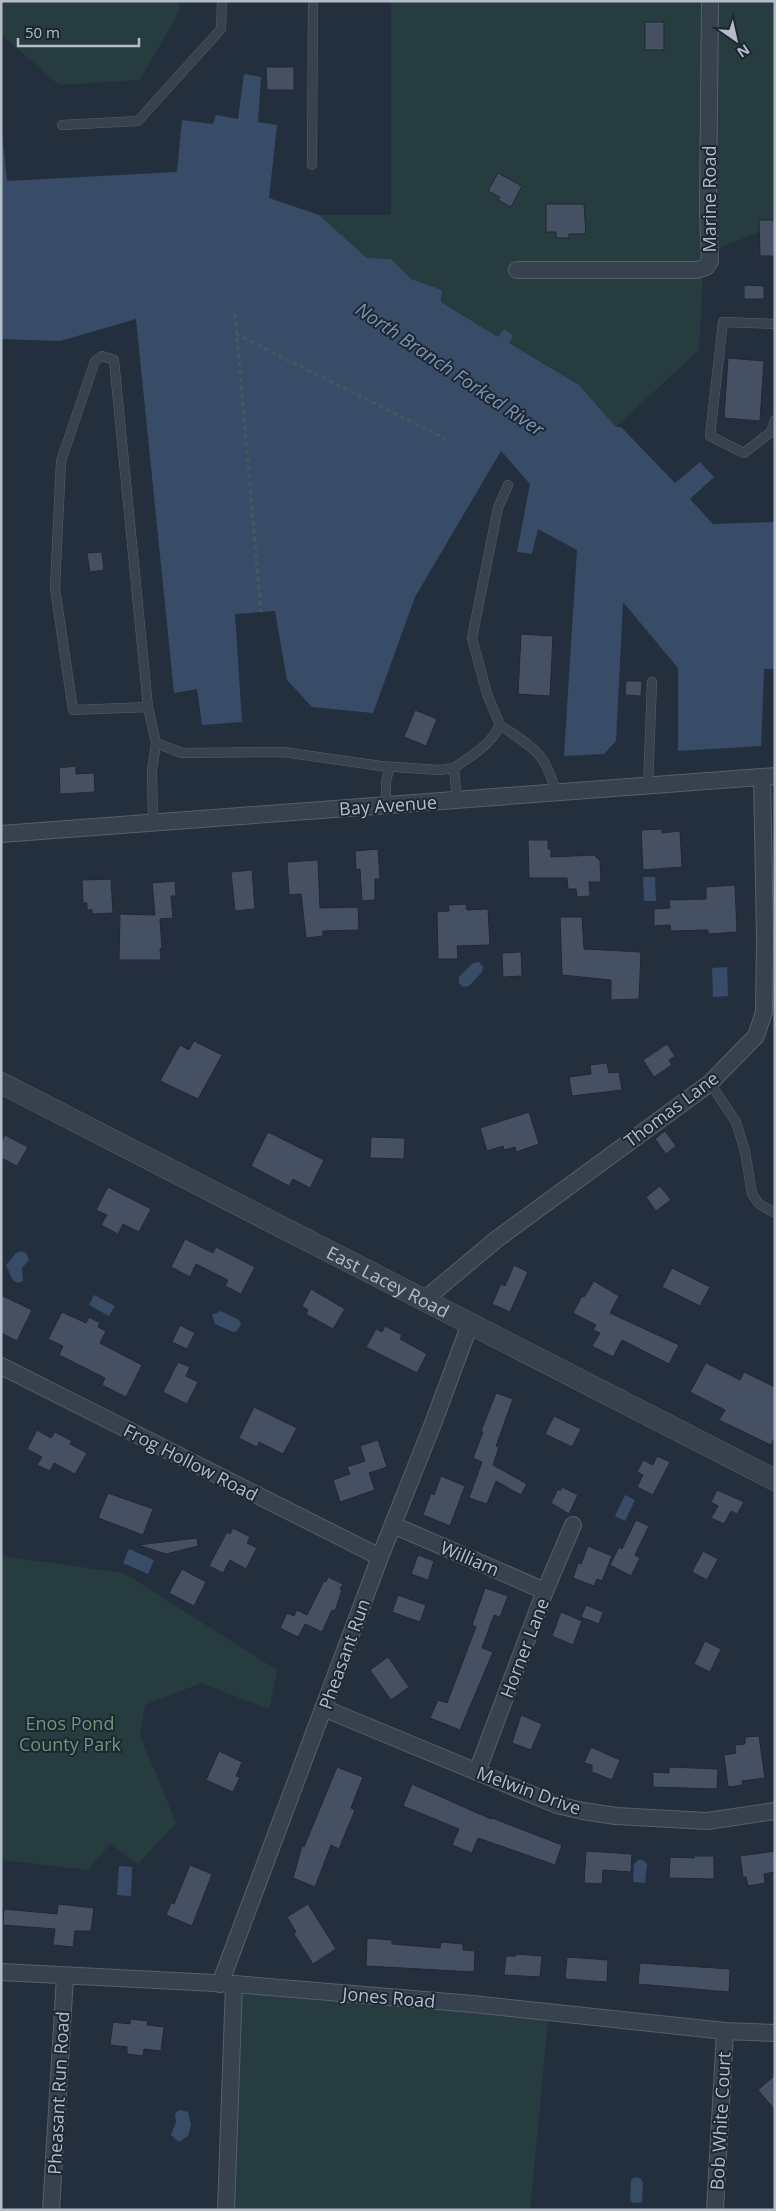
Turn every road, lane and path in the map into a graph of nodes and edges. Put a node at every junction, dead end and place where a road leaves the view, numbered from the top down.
1 (222, 1) edge
2 (313, 1) edge
3 (710, 1) edge
4 (62, 125) dead end
5 (312, 165) dead end
6 (517, 270) dead end
7 (235, 314) dead end
8 (775, 324) edge
9 (236, 334) junction
10 (775, 420) edge
11 (446, 439) dead end
12 (508, 484) dead end
13 (261, 612) dead end
14 (652, 682) dead end
15 (148, 707) junction
16 (500, 725) junction
17 (156, 743) junction
18 (390, 767) junction
19 (454, 768) junction
20 (768, 777) edge
21 (648, 786) junction
22 (556, 793) junction
23 (457, 800) junction
24 (386, 806) junction
25 (153, 823) junction
26 (1, 834) edge
27 (770, 917) edge
28 (1, 1083) edge
29 (710, 1083) junction
30 (775, 1213) edge
31 (424, 1300) junction
32 (470, 1324) junction
33 (1, 1366) edge
34 (775, 1480) edge
35 (393, 1525) junction
36 (573, 1525) dead end
37 (380, 1557) junction
38 (545, 1591) junction
39 (323, 1708) junction
40 (477, 1772) junction
41 (775, 1811) edge
42 (1, 1972) edge
43 (65, 1977) junction
44 (227, 1984) junction
45 (725, 2031) junction
46 (775, 2033) edge
47 (51, 2210) edge
48 (226, 2210) edge
49 (716, 2210) edge

1 - 4 lane
2 - 5 lane
3 - 6 street, Marine Road
7 - 9 path
8 - 10 lane
9 - 11 path
9 - 13 path
12 - 16 lane
14 - 21 lane
15 - 15 lane
15 - 17 lane
16 - 19 lane
16 - 22 lane
17 - 18 lane
17 - 25 lane
18 - 19 lane
18 - 24 lane
19 - 23 lane
20 - 21 street, Bay Avenue
20 - 27 street, Thomas Lane
21 - 22 street, Bay Avenue
22 - 23 street, Bay Avenue
23 - 24 street, Bay Avenue
24 - 25 street, Bay Avenue
25 - 26 street, Bay Avenue
27 - 29 street, Thomas Lane
28 - 31 street, East Lacey Road
29 - 30 lane
29 - 31 street, Thomas Lane
31 - 32 street, East Lacey Road
32 - 34 street, East Lacey Road
32 - 35 street, Pheasant Run
33 - 37 street, Frog Hollow Road
35 - 37 street, Pheasant Run
35 - 38 street, William
36 - 38 street, Horner Lane
37 - 39 street, Pheasant Run
38 - 40 street, Horner Lane
39 - 40 street, Melwin Drive
39 - 44 street, Pheasant Run
40 - 41 street, Melwin Drive
42 - 43 street, Jones Road
43 - 44 street, Jones Road
43 - 47 street, Pheasant Run Road
44 - 45 street, Jones Road
44 - 48 street, Pheasant Run
45 - 46 street, Jones Road
45 - 49 street, Bob White Court

